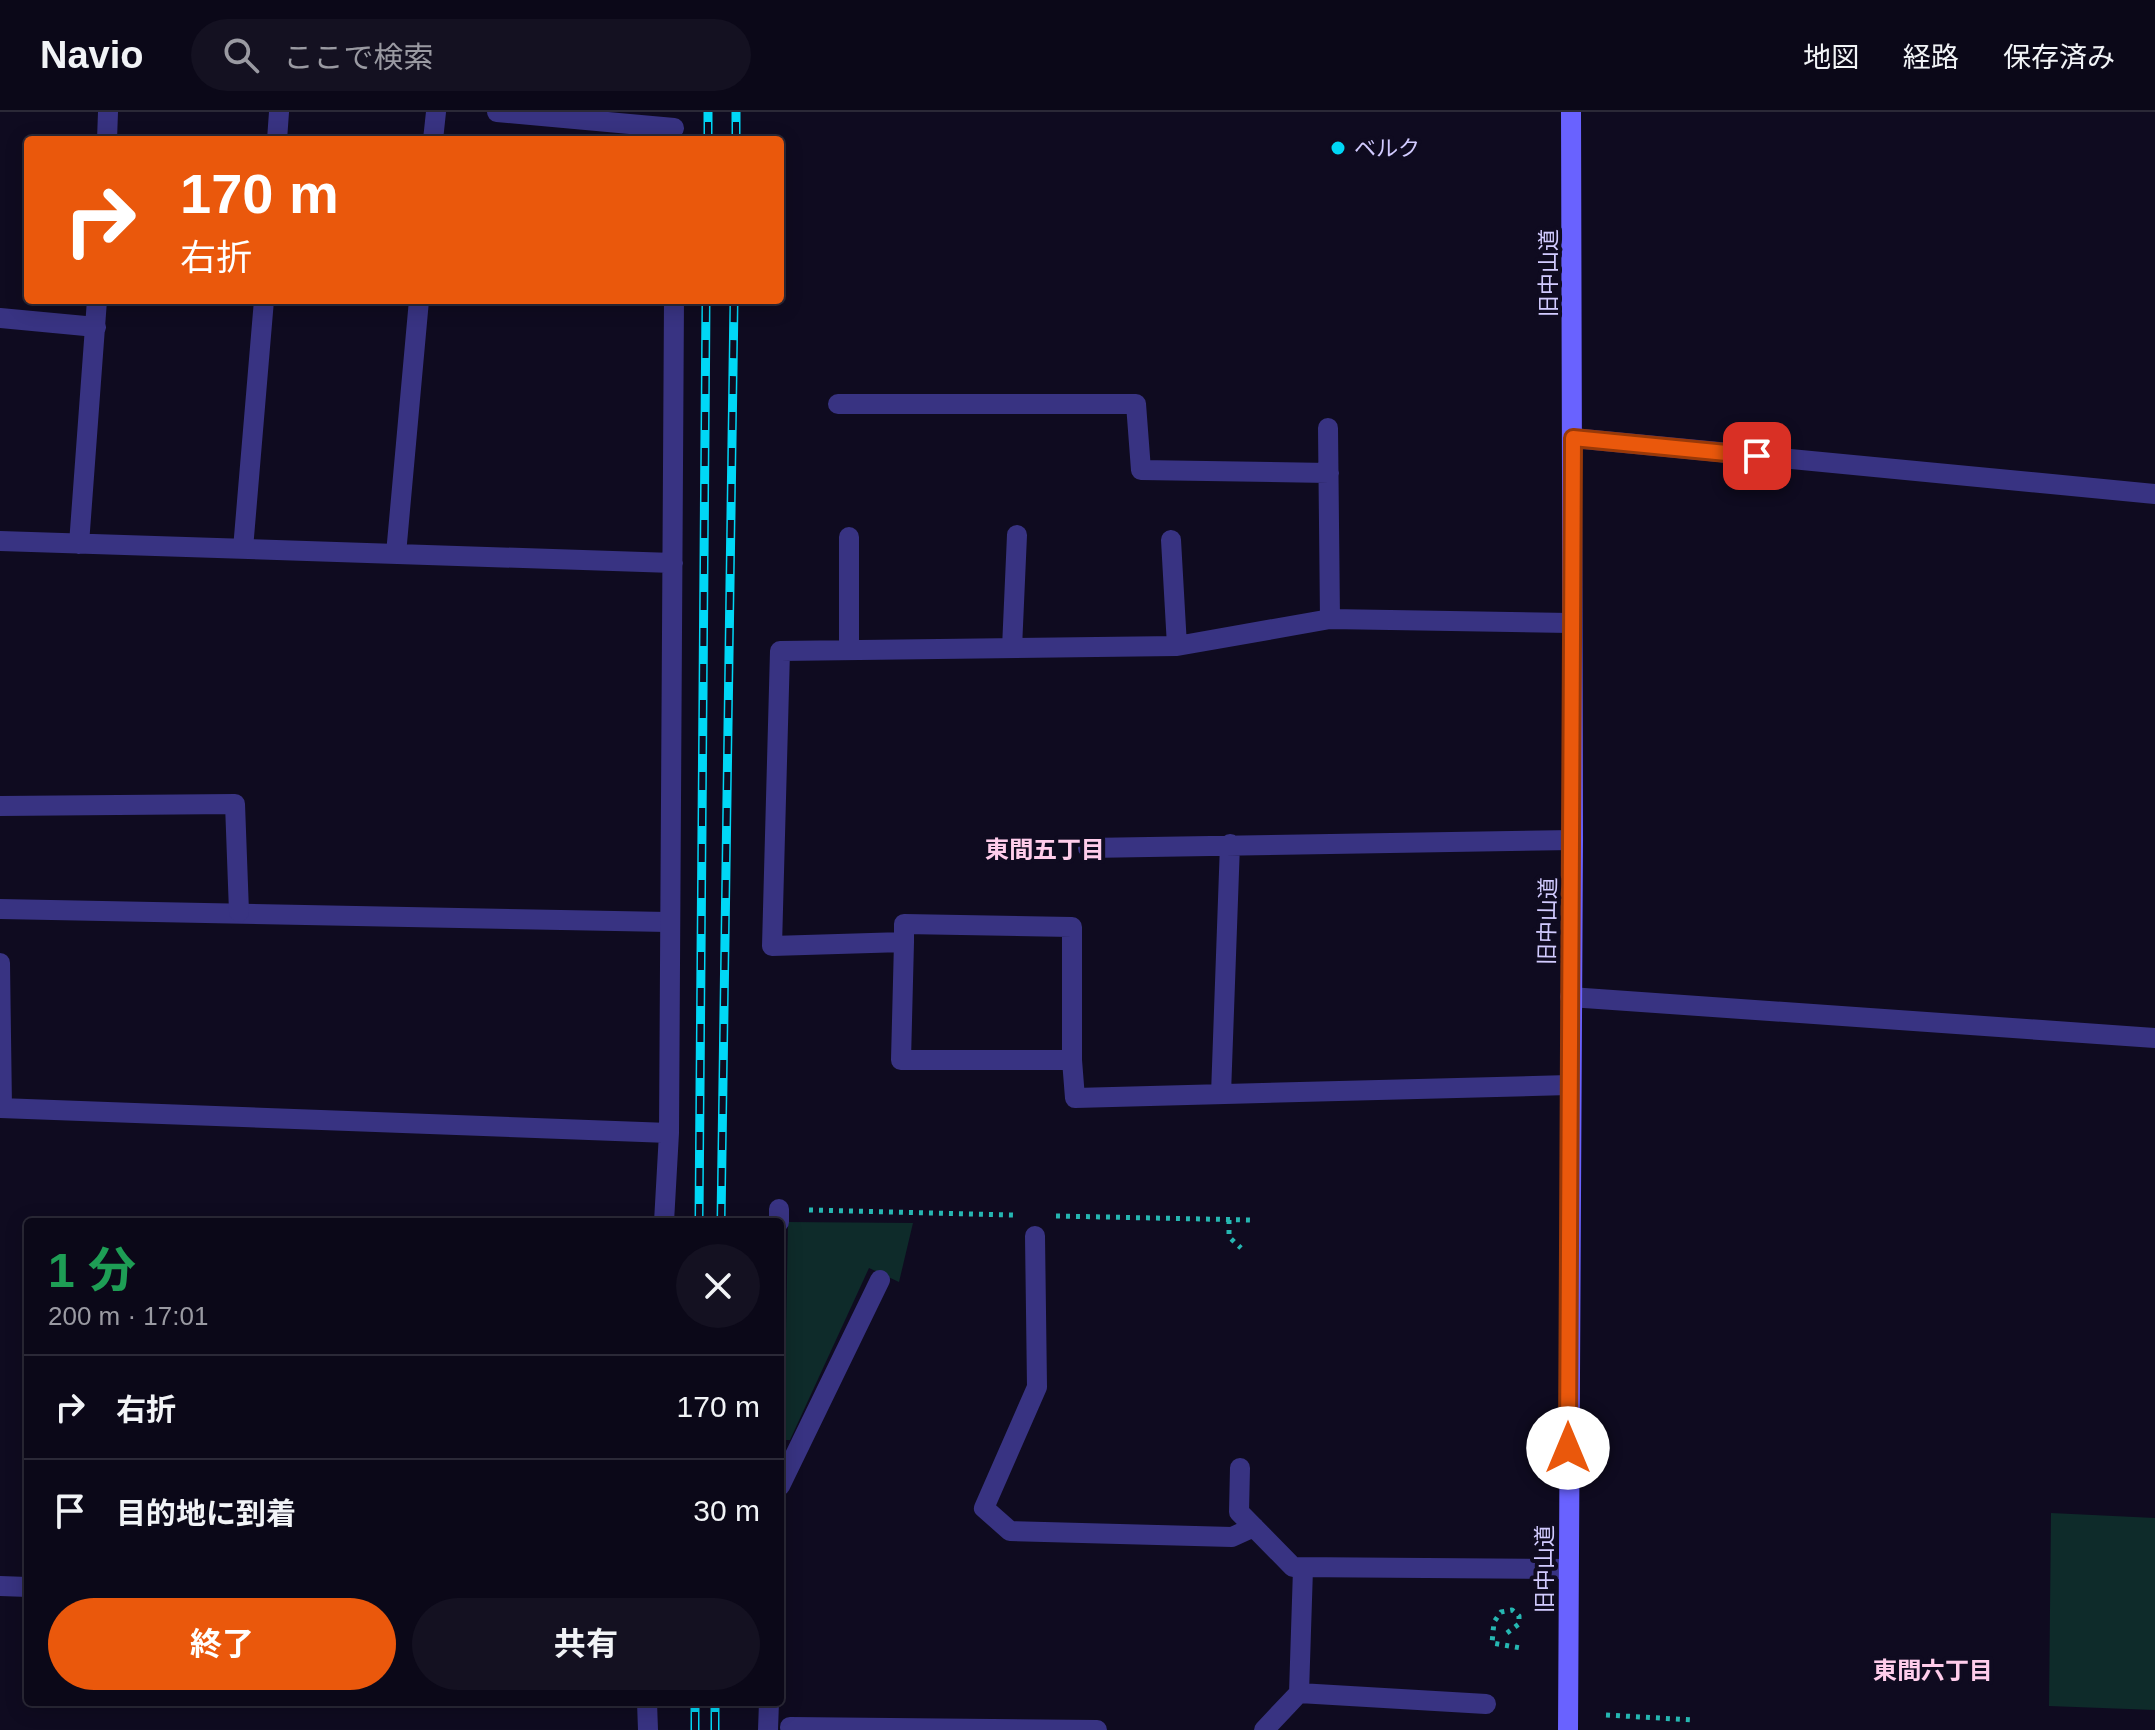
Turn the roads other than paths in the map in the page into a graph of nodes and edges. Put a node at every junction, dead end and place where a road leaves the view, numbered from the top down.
1 (108, 112) edge
2 (279, 112) edge
3 (436, 112) edge
4 (497, 112) edge
5 (1571, 112) edge
6 (674, 127) edge
7 (107, 136) edge
8 (277, 136) edge
9 (433, 136) edge
10 (97, 304) edge
11 (264, 304) edge
12 (419, 304) edge
13 (674, 304) edge
14 (0, 318) edge
15 (96, 327) junction
16 (838, 404) dead end
17 (1328, 428) dead end
18 (1573, 438) junction
19 (1329, 473) junction
20 (2155, 494) edge
21 (1017, 535) dead end
22 (849, 537) dead end
23 (1171, 540) dead end
24 (0, 541) edge
25 (79, 544) junction
26 (243, 549) junction
27 (396, 554) junction
28 (673, 563) junction
29 (1330, 619) junction
30 (1570, 623) junction
31 (1177, 646) junction
32 (1012, 648) junction
33 (849, 650) junction
34 (0, 806) edge
35 (1573, 840) junction
36 (1230, 844) junction
37 (1088, 848) dead end
38 (0, 909) edge
39 (239, 912) junction
40 (668, 922) junction
41 (904, 942) junction
42 (0, 963) edge
43 (1570, 997) junction
44 (2155, 1038) edge
45 (1072, 1060) junction
46 (1569, 1085) junction
47 (1221, 1094) junction
48 (1, 1108) edge
49 (669, 1133) junction
50 (664, 1218) edge
51 (1035, 1236) dead end
52 (880, 1280) dead end
53 (1240, 1468) dead end
54 (784, 1478) edge
55 (1254, 1527) junction
56 (1303, 1569) junction
57 (1568, 1569) junction
58 (0, 1586) edge
59 (24, 1587) edge
60 (1299, 1693) junction
61 (1486, 1704) dead end
62 (647, 1706) edge
63 (769, 1706) edge
64 (790, 1727) dead end
65 (984, 1729) edge
66 (648, 1730) edge
67 (768, 1730) edge
68 (1097, 1730) edge
69 (1264, 1730) edge
70 (1568, 1730) edge

1 - 7 street
2 - 8 street
3 - 9 street
4 - 6 street
5 - 18 main road, 旧中山道
10 - 15 street
11 - 26 street
12 - 27 street
13 - 28 street
14 - 15 street
15 - 25 street
16 - 19 street
17 - 19 street
18 - 20 street
18 - 30 main road, 旧中山道
19 - 29 street
21 - 32 street
22 - 33 street
23 - 31 street
24 - 25 street
25 - 26 street
26 - 27 street
27 - 28 street
28 - 40 street
29 - 30 street
29 - 31 street
30 - 35 main road, 旧中山道
31 - 32 street
32 - 33 street
33 - 41 street
34 - 39 street
35 - 36 street
35 - 43 main road, 旧中山道
36 - 37 street
36 - 47 street
38 - 39 street
39 - 40 street
40 - 49 street
41 - 45 street
41 - 45 street
42 - 48 street
43 - 44 street
43 - 46 main road, 旧中山道
45 - 47 street
46 - 47 street
46 - 57 main road, 旧中山道
48 - 49 street
49 - 50 street
51 - 55 street
52 - 54 street
53 - 55 street
55 - 56 street
56 - 57 street
56 - 60 street
57 - 70 main road, 旧中山道
58 - 59 street
60 - 61 street
60 - 69 street
62 - 66 street
63 - 67 street
64 - 65 street
65 - 68 street

